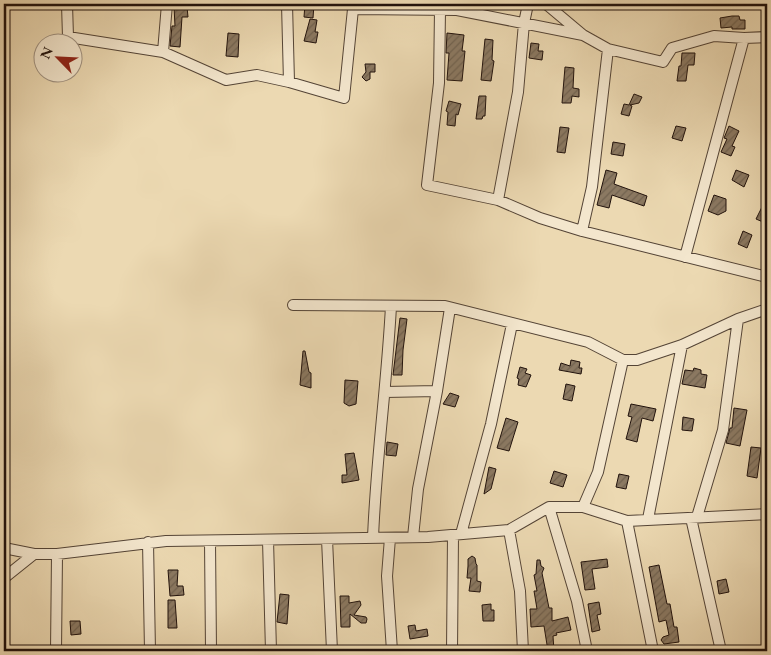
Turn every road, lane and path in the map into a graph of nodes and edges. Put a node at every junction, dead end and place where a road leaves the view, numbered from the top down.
1 (67, 4) edge
2 (166, 4) edge
3 (287, 4) edge
4 (528, 4) edge
5 (546, 4) edge
6 (457, 7) edge
7 (440, 10) junction
8 (524, 23) junction
9 (583, 35) junction
10 (767, 37) edge
11 (744, 38) junction
12 (608, 49) junction
13 (163, 52) junction
14 (290, 82) junction
15 (498, 200) junction
16 (582, 231) junction
17 (685, 257) junction
18 (767, 277) edge
19 (293, 305) dead end
20 (392, 306) junction
21 (450, 308) junction
22 (767, 309) edge
23 (738, 320) junction
24 (512, 324) junction
25 (682, 345) junction
26 (623, 360) junction
27 (437, 391) junction
28 (385, 392) junction
29 (548, 507) junction
30 (583, 507) junction
31 (767, 514) edge
32 (694, 518) junction
33 (648, 519) junction
34 (627, 520) junction
35 (509, 530) junction
36 (457, 535) junction
37 (414, 537) junction
38 (374, 538) junction
39 (390, 538) junction
40 (326, 539) junction
41 (210, 540) junction
42 (268, 540) junction
43 (148, 542) junction
44 (4, 548) edge
45 (34, 554) junction
46 (56, 554) junction
47 (4, 578) edge
48 (56, 651) edge
49 (150, 651) edge
50 (211, 651) edge
51 (271, 651) edge
52 (332, 651) edge
53 (392, 651) edge
54 (452, 651) edge
55 (523, 651) edge
56 (587, 651) edge
57 (653, 651) edge
58 (721, 651) edge

1 - 13 street
2 - 13 street
3 - 14 street
4 - 8 street
5 - 9 street
6 - 7 street
6 - 8 street
7 - 14 street
7 - 15 street
8 - 9 street
8 - 15 street
9 - 12 street
10 - 11 street
11 - 12 street
11 - 17 street
12 - 16 street
13 - 14 street
15 - 16 street
16 - 17 street
17 - 18 street
19 - 20 street
20 - 21 street
20 - 28 street
21 - 24 street
21 - 27 street
22 - 23 street
23 - 25 street
23 - 32 street
24 - 26 street
24 - 36 street
25 - 26 street
25 - 33 street
26 - 30 street
27 - 28 street
27 - 37 street
28 - 38 street
29 - 30 street
29 - 35 street
29 - 56 street
30 - 34 street
31 - 32 street
32 - 33 street
32 - 58 street
33 - 34 street
34 - 57 street
35 - 36 street
35 - 55 street
36 - 37 street
36 - 54 street
37 - 39 street
38 - 39 street
38 - 40 street
39 - 53 street
40 - 42 street
40 - 52 street
41 - 42 street
41 - 43 street
41 - 50 street
42 - 51 street
43 - 46 street
43 - 49 street
44 - 45 street
45 - 46 street
45 - 47 street
46 - 48 street

